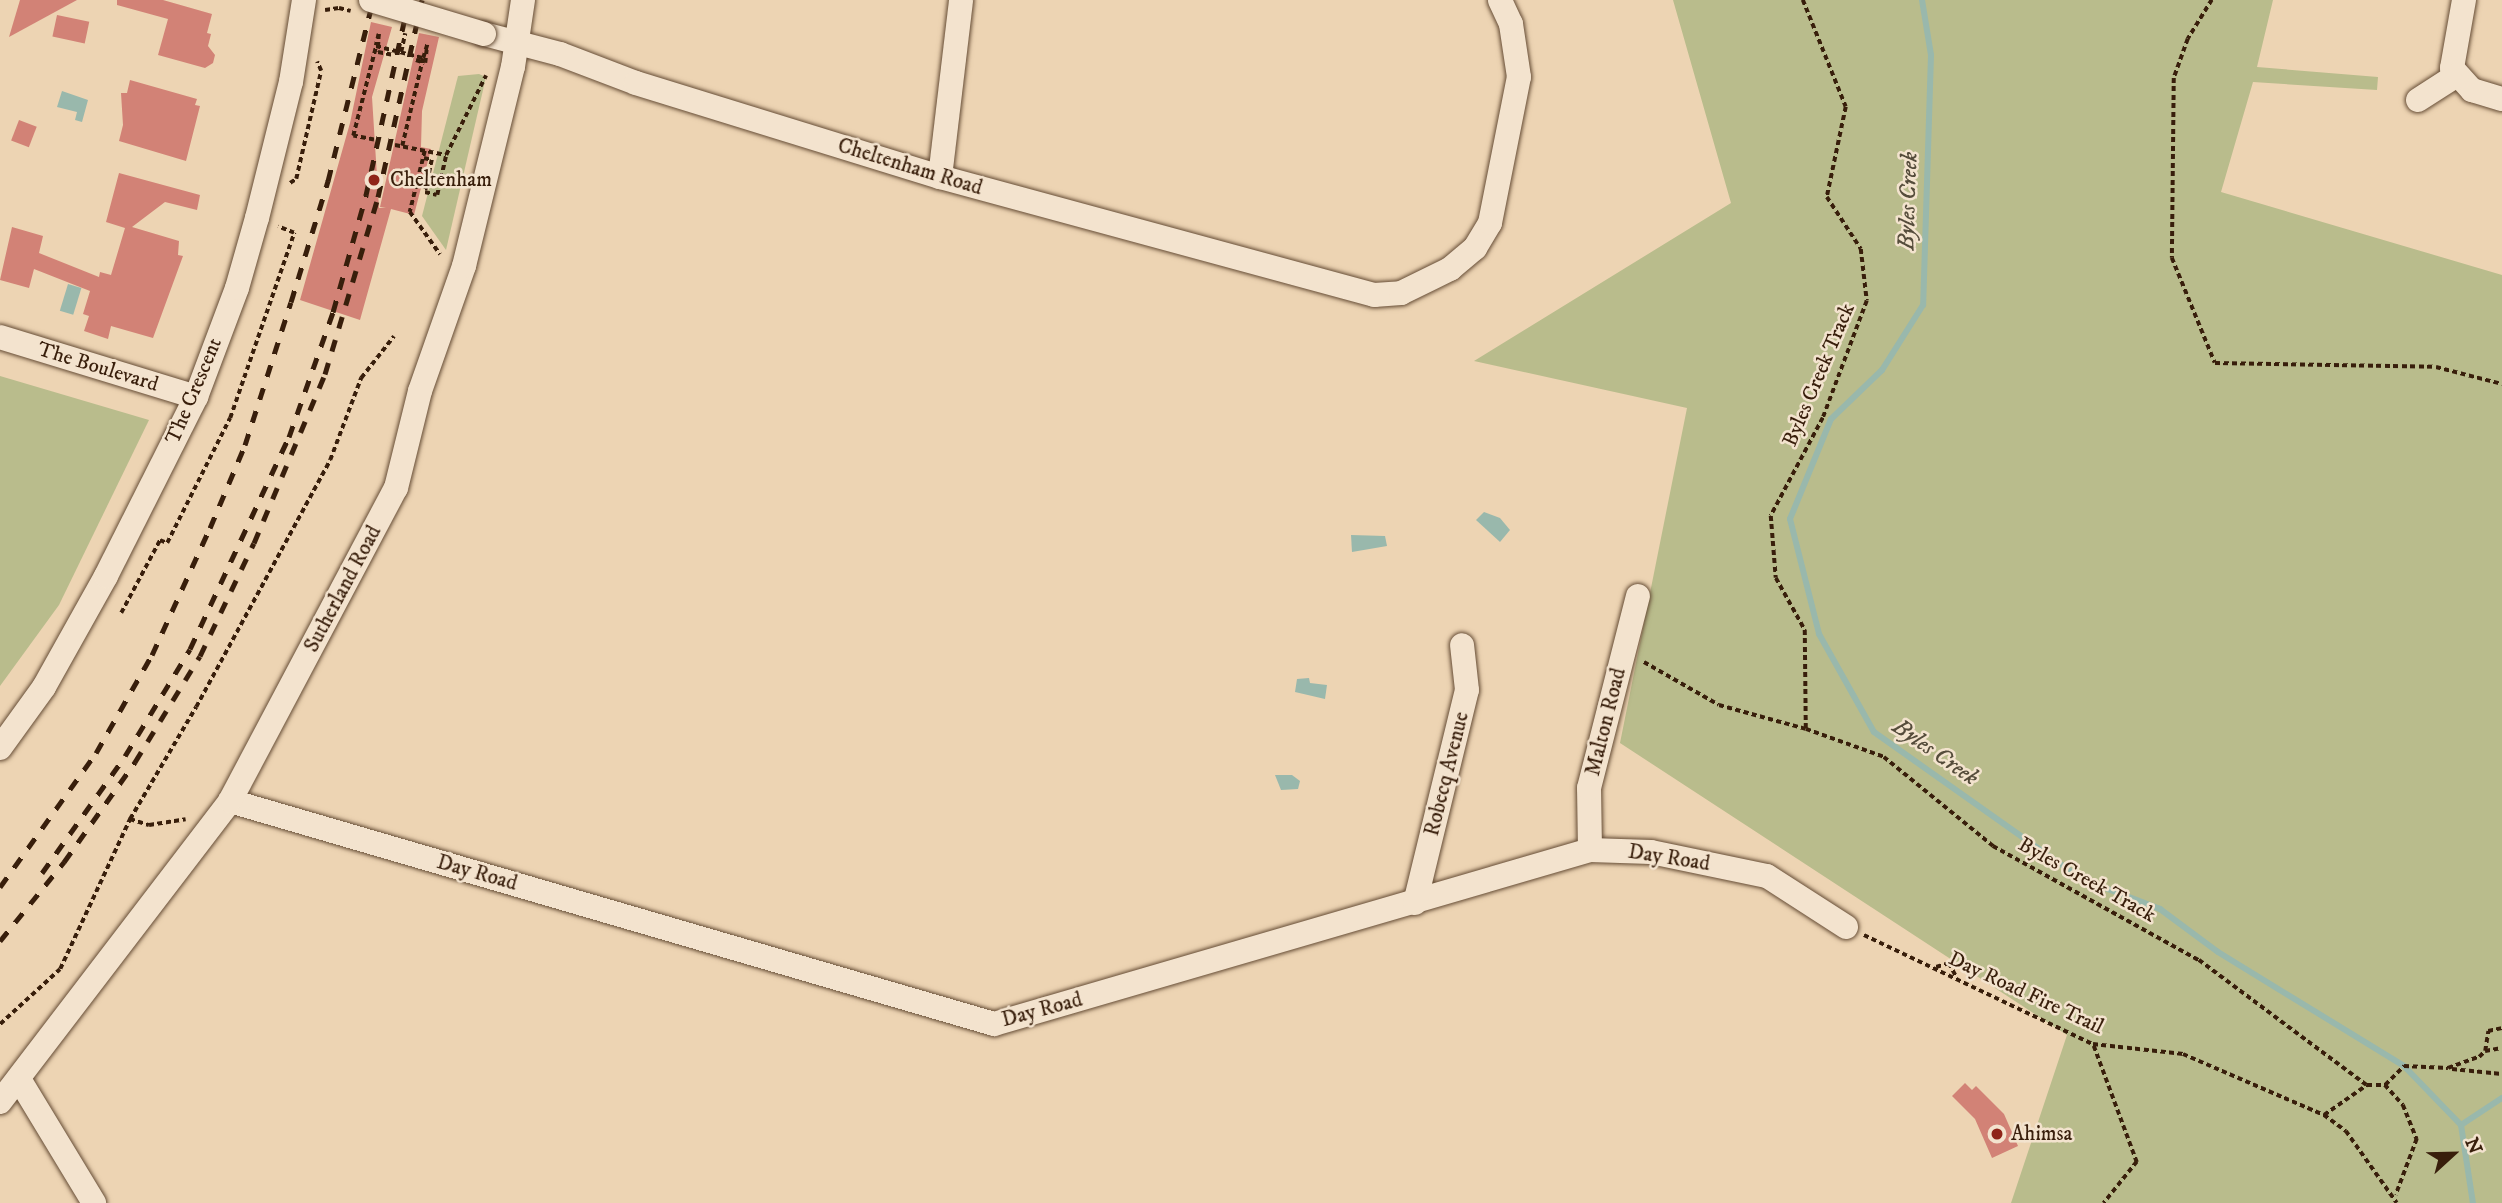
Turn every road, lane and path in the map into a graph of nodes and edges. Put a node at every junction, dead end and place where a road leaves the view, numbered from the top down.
1 (371, 0) edge
2 (523, 0) edge
3 (961, 0) edge
4 (1500, 0) edge
5 (1803, 0) edge
6 (2212, 0) edge
7 (2464, 0) edge
8 (314, 7) edge
9 (340, 8) dead end
10 (407, 28) dead end
11 (516, 43) junction
12 (376, 46) junction
13 (401, 52) junction
14 (394, 55) dead end
15 (424, 58) junction
16 (416, 60) dead end
17 (487, 71) dead end
18 (2457, 75) junction
19 (2502, 99) edge
20 (2418, 100) dead end
21 (374, 140) dead end
22 (395, 145) dead end
23 (402, 146) junction
24 (425, 151) junction
25 (446, 155) junction
26 (424, 159) junction
27 (940, 177) junction
28 (440, 254) dead end
29 (394, 335) dead end
30 (0, 337) edge
31 (2502, 384) edge
32 (196, 397) junction
33 (1638, 596) dead end
34 (1462, 645) dead end
35 (1624, 651) junction
36 (1806, 729) junction
37 (0, 748) edge
38 (230, 801) junction
39 (198, 817) dead end
40 (130, 819) junction
41 (1590, 850) junction
42 (1415, 903) junction
43 (1846, 927) joint
44 (1934, 968) junction
45 (1957, 979) junction
46 (0, 1024) edge
47 (2502, 1028) edge
48 (2093, 1044) junction
49 (2502, 1048) edge
50 (2485, 1051) junction
51 (2448, 1068) junction
52 (2502, 1074) edge
53 (19, 1079) junction
54 (2367, 1085) junction
55 (2385, 1085) junction
56 (0, 1102) edge
57 (2324, 1115) junction
58 (2395, 1196) junction
59 (94, 1203) edge
60 (2104, 1203) edge
61 (2397, 1203) edge

1 - 11 street, Cheltenham Road, bridge
2 - 11 street, Sutherland Road
3 - 27 street
4 - 27 street, Cheltenham Road
5 - 36 path, Byles Creek Track
6 - 31 path
7 - 18 street
8 - 9 path
8 - 32 street, The Crescent
10 - 13 path
11 - 27 street, Cheltenham Road
11 - 38 street, Sutherland Road
12 - 13 path, bridge
12 - 14 path, bridge
12 - 21 path
13 - 15 path, bridge
15 - 16 path, bridge
15 - 23 path
17 - 25 path
18 - 19 street
18 - 20 street
22 - 23 path
23 - 24 path
24 - 25 path
24 - 26 path
25 - 26 path
26 - 28 path
29 - 40 path
30 - 32 street, The Boulevard
32 - 37 street, The Crescent
33 - 35 street, Malton Road
34 - 42 street, Robecq Avenue
35 - 36 path
35 - 41 street, Malton Road
36 - 54 path, Byles Creek Track
38 - 42 street, Day Road
38 - 53 street, Sutherland Road
39 - 40 path
40 - 46 path
41 - 42 street, Day Road
41 - 43 street, Day Road
43 - 44 path, Day Road Fire Trail
44 - 45 path, Day Road Fire Trail
44 - 45 path
45 - 48 path, Day Road Fire Trail
47 - 50 path
48 - 57 path, Day Road Fire Trail
48 - 60 path
49 - 50 path
50 - 51 path
51 - 52 path
51 - 55 path
53 - 56 street, Sutherland Road
53 - 59 street
54 - 55 path
54 - 57 path
55 - 58 path
57 - 58 path, Day Road Fire Trail
58 - 61 path, Day Road Fire Trail

